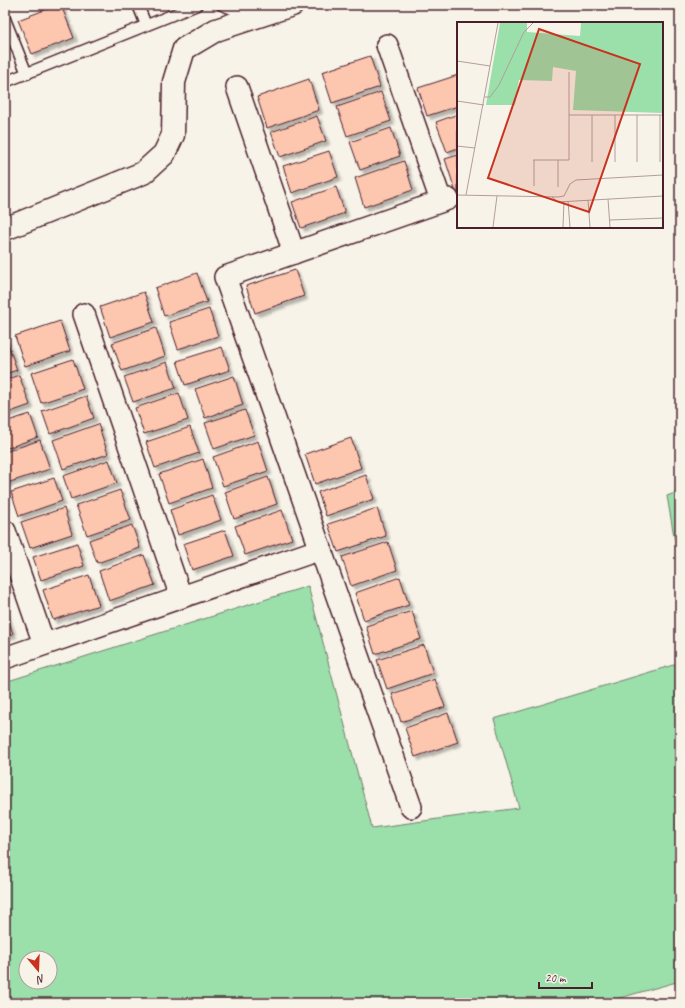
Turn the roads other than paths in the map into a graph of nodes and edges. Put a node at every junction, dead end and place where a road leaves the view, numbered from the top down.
1 (138, 5) edge
2 (196, 5) edge
3 (222, 5) edge
4 (292, 5) edge
5 (172, 10) edge
6 (254, 17) junction
7 (5, 19) edge
8 (146, 25) junction
9 (387, 44) dead end
10 (27, 74) junction
11 (5, 82) edge
12 (237, 87) dead end
13 (5, 229) edge
14 (294, 253) junction
15 (84, 314) dead end
16 (5, 531) edge
17 (321, 549) junction
18 (181, 597) junction
19 (44, 644) junction
20 (5, 658) edge
21 (411, 807) dead end

1 - 8 lane
2 - 5 lane
3 - 6 lane
4 - 6 street
5 - 8 lane
6 - 13 street
7 - 10 lane
8 - 10 lane
9 - 14 street
10 - 11 lane
12 - 14 street
14 - 17 street
15 - 18 street
16 - 19 street
17 - 18 street
17 - 21 street
18 - 19 street
19 - 20 street

